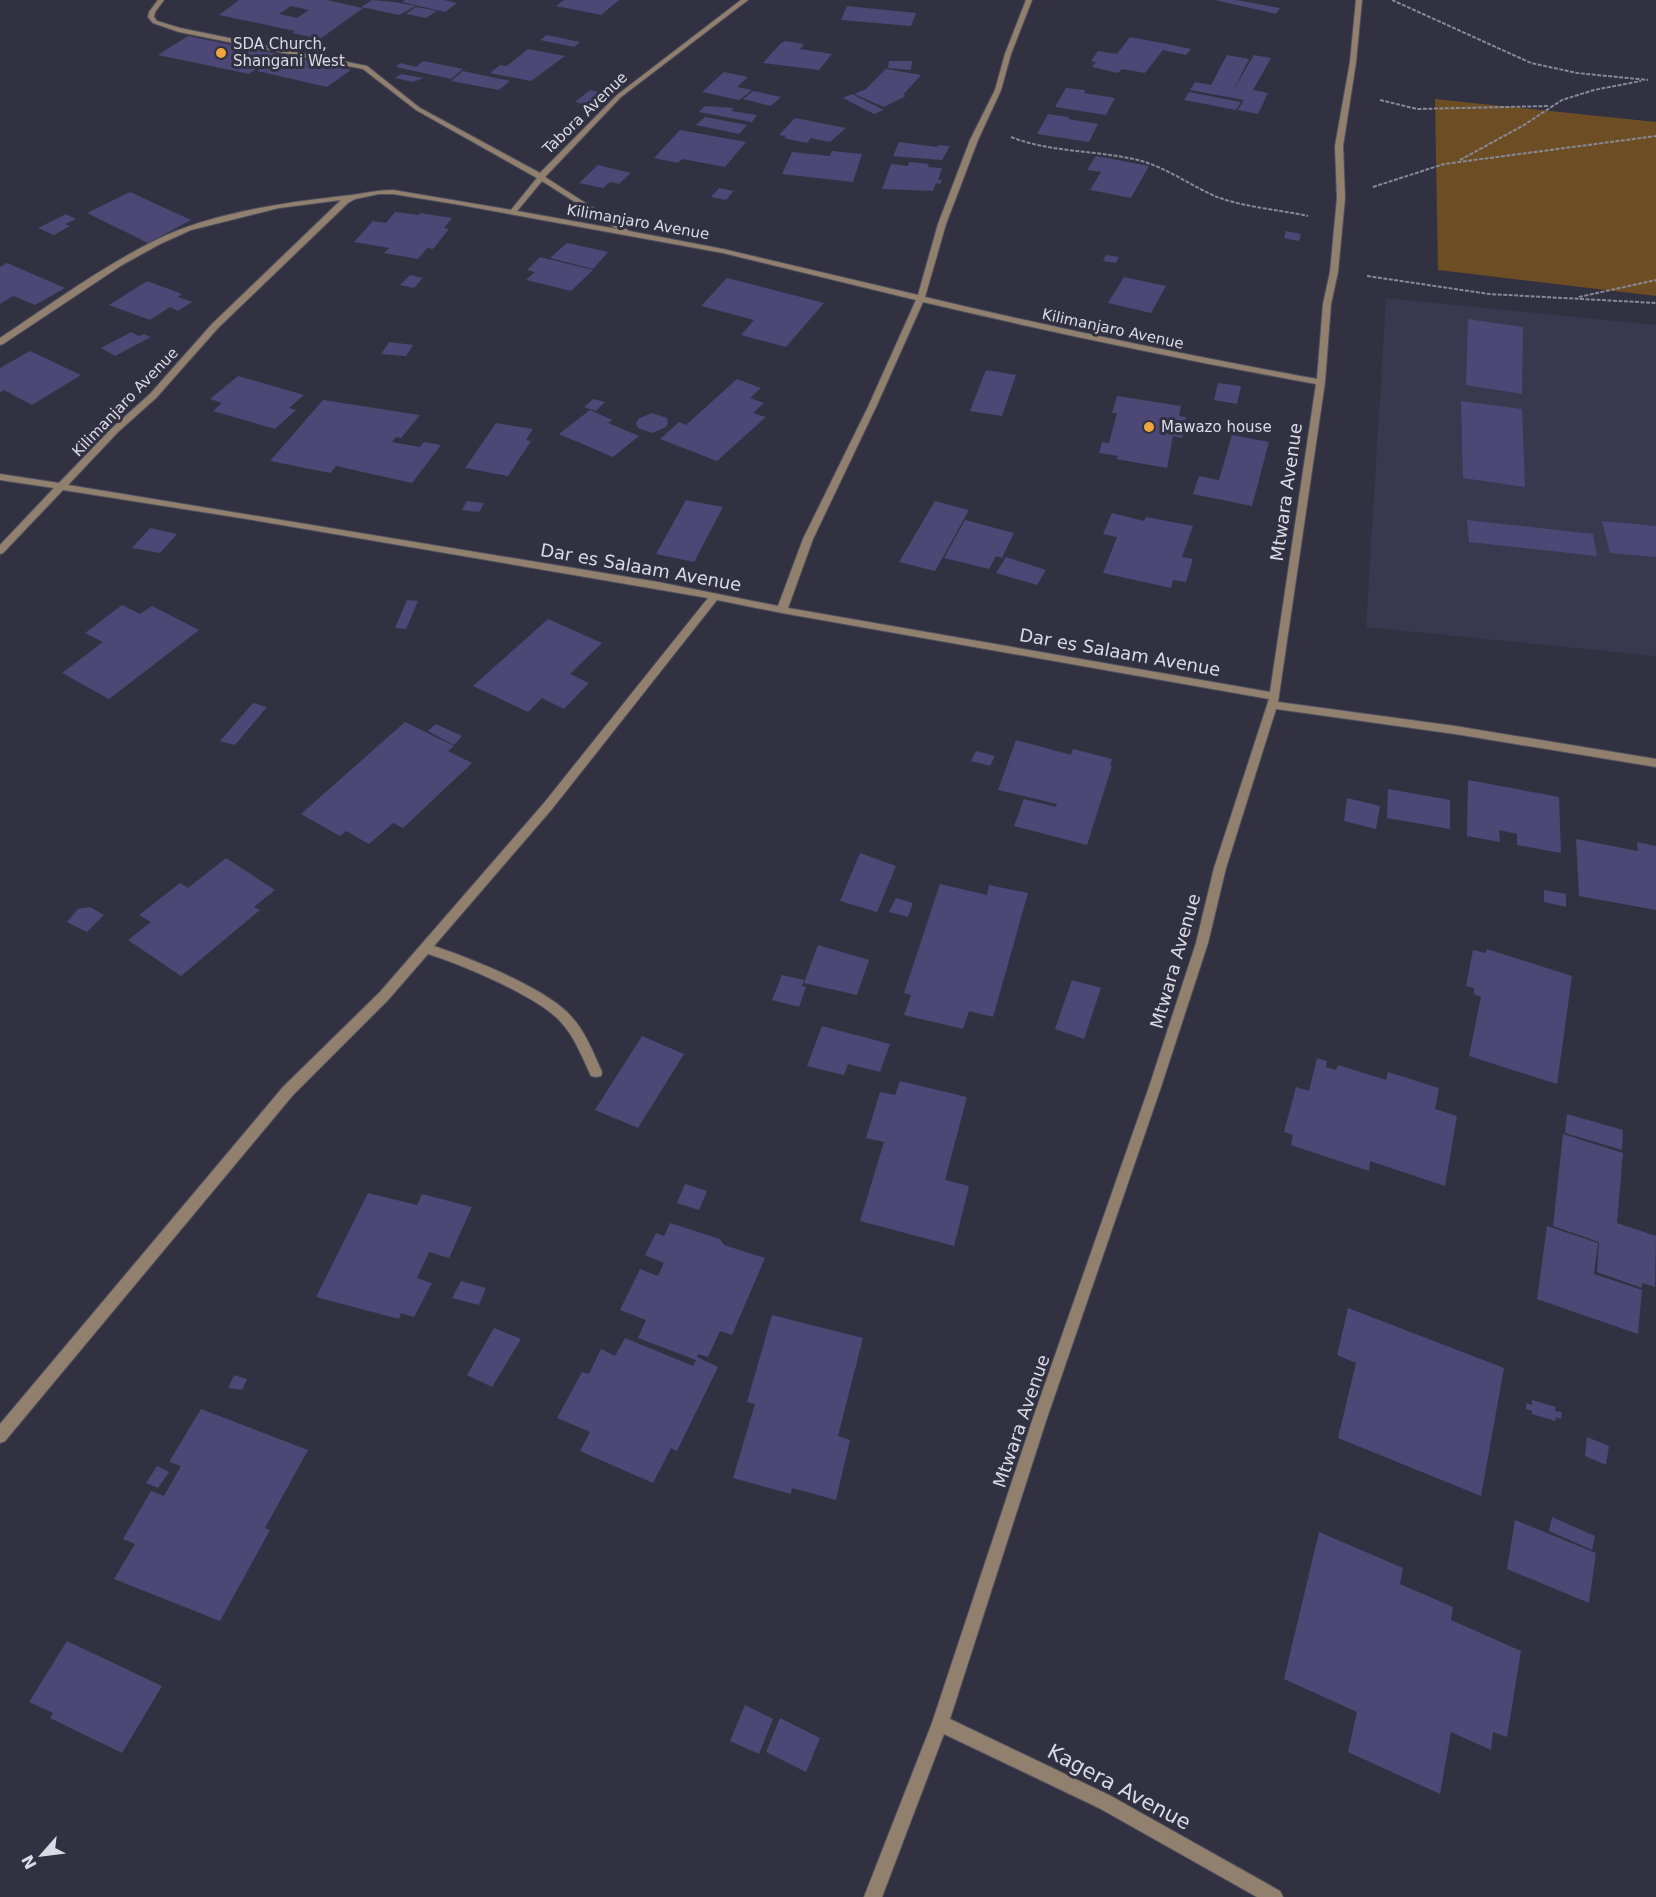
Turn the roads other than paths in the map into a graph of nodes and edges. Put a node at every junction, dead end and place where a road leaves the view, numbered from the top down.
1 (161, 0) edge
2 (745, 0) edge
3 (1029, 0) edge
4 (1359, 0) edge
5 (541, 177) junction
6 (353, 197) junction
7 (512, 213) junction
8 (631, 235) junction
9 (921, 298) junction
10 (0, 342) edge
11 (1321, 382) junction
12 (0, 477) edge
13 (60, 487) junction
14 (0, 550) edge
15 (715, 596) junction
16 (782, 610) junction
17 (1274, 701) junction
18 (1656, 763) edge
19 (425, 948) junction
20 (596, 1072) dead end
21 (0, 1436) edge
22 (940, 1723) junction
23 (873, 1897) edge
24 (1274, 1897) edge

1 - 5 street
2 - 5 street, Tabora Avenue
3 - 9 street
4 - 11 street, Mtwara Avenue
5 - 7 street, Tabora Avenue
5 - 8 street
6 - 7 street, Kilimanjaro Avenue
6 - 10 street
6 - 13 street, Kilimanjaro Avenue
7 - 8 street, Kilimanjaro Avenue
8 - 9 street, Kilimanjaro Avenue
9 - 11 street, Kilimanjaro Avenue
9 - 16 street
11 - 17 street, Mtwara Avenue
12 - 13 street, Dar es Salaam Avenue
13 - 14 street, Kilimanjaro Avenue
13 - 15 street, Dar es Salaam Avenue
15 - 16 street, Dar es Salaam Avenue
15 - 19 street
16 - 17 street, Dar es Salaam Avenue
17 - 18 street, Dar es Salaam Avenue
17 - 22 street, Mtwara Avenue
19 - 20 street
19 - 21 street
22 - 23 street, Mtwara Avenue
22 - 24 street, Kagera Avenue

